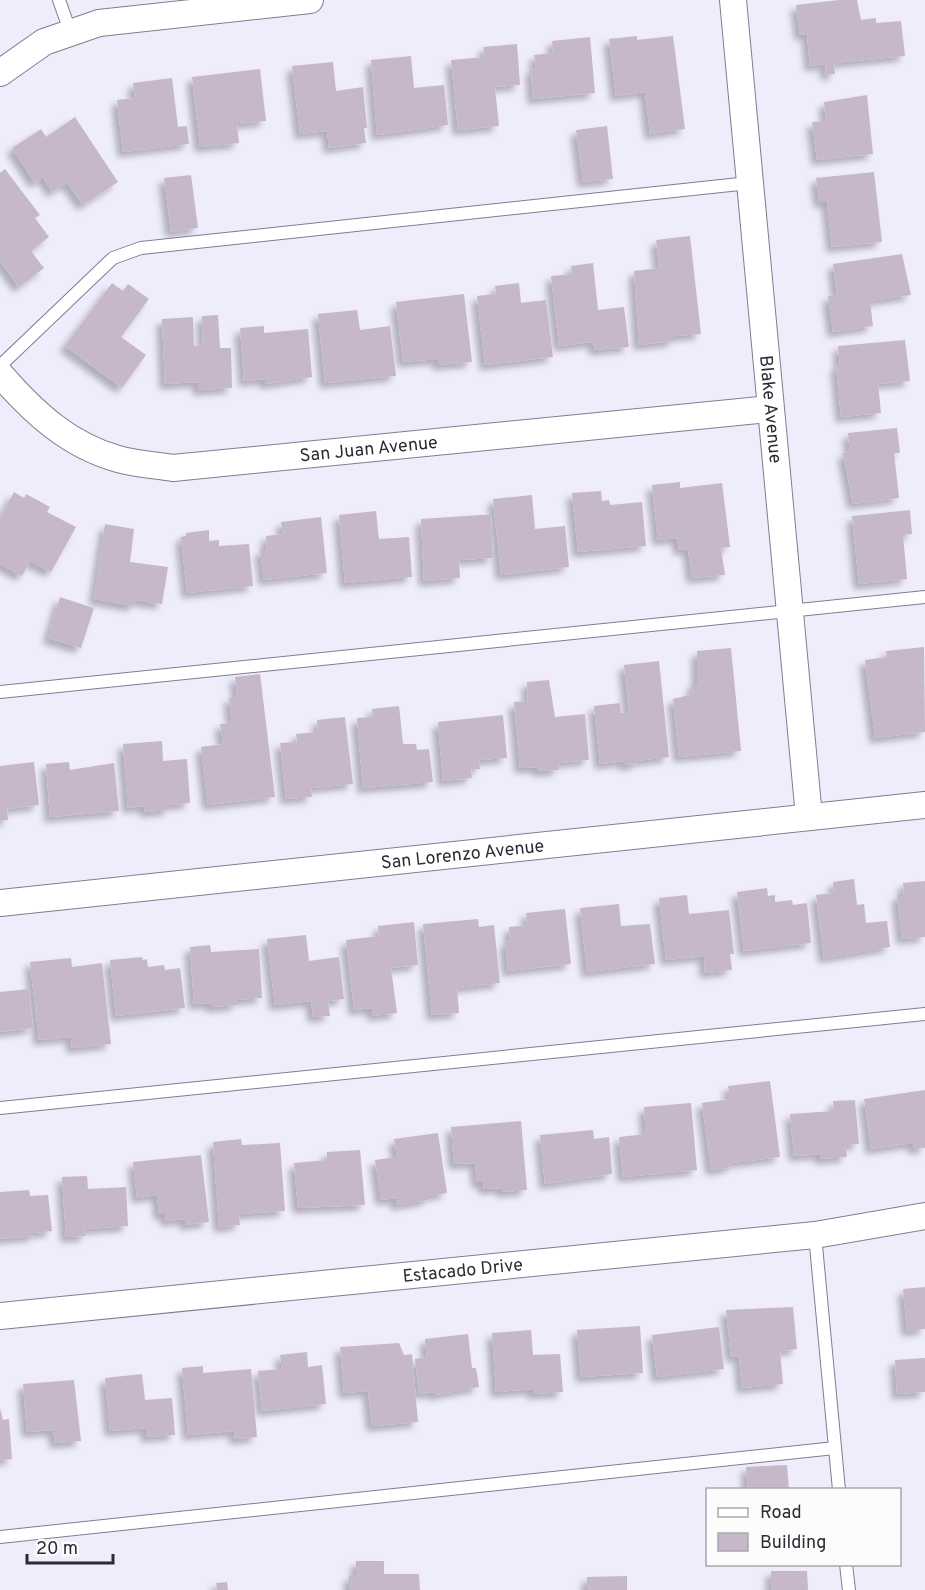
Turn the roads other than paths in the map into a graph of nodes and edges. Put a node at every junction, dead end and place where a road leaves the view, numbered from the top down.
1 (59, 0) edge
2 (302, 0) edge
3 (733, 0) edge
4 (70, 31) junction
5 (0, 73) edge
6 (749, 183) junction
7 (0, 366) edge
8 (0, 374) edge
9 (769, 409) junction
10 (925, 597) edge
11 (790, 612) junction
12 (0, 692) edge
13 (925, 805) edge
14 (809, 817) junction
15 (0, 903) edge
16 (925, 1014) edge
17 (0, 1108) edge
18 (925, 1216) edge
19 (814, 1235) junction
20 (0, 1316) edge
21 (835, 1448) junction
22 (839, 1488) edge
23 (0, 1537) edge
24 (846, 1566) edge
25 (849, 1590) edge

1 - 4 lane
2 - 4 street
3 - 6 street, Blake Avenue
4 - 5 street
6 - 7 lane
6 - 9 street, Blake Avenue
8 - 9 street, San Juan Avenue
9 - 11 street, Blake Avenue
10 - 11 lane
11 - 12 lane
11 - 14 street, Blake Avenue
13 - 14 street, San Lorenzo Avenue
14 - 15 street, San Lorenzo Avenue
16 - 17 lane
18 - 19 street, Estacado Drive
19 - 20 street, Estacado Drive
19 - 21 lane
21 - 22 lane
21 - 23 lane
24 - 25 lane

